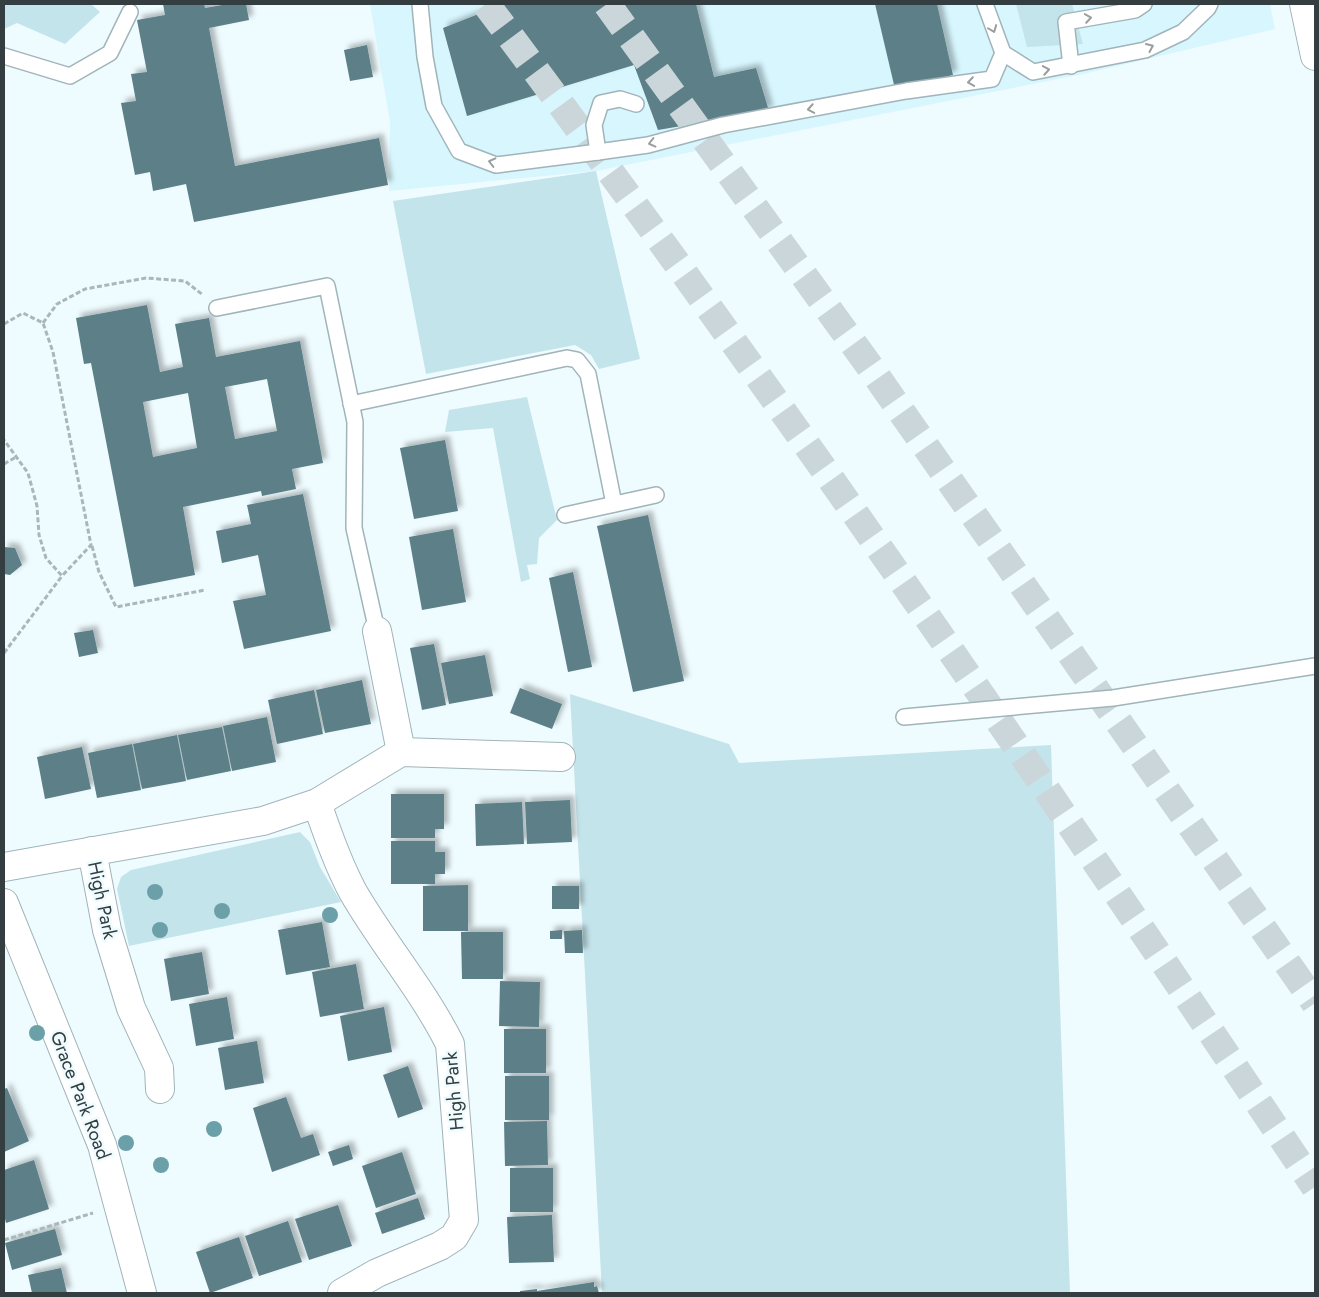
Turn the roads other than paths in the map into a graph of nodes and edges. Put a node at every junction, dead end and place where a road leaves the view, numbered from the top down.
1 (420, 4) edge
2 (985, 4) edge
3 (1144, 4) edge
4 (1210, 4) edge
5 (1304, 4) edge
6 (130, 12) dead end
7 (1003, 53) junction
8 (4, 56) edge
9 (1315, 56) edge
10 (1071, 66) junction
11 (636, 104) dead end
12 (598, 152) junction
13 (217, 308) road end
14 (351, 404) junction
15 (656, 495) dead end
16 (614, 504) junction
17 (565, 515) dead end
18 (377, 631) joint
19 (1315, 666) edge
20 (904, 717) dead end
21 (401, 752) junction
22 (561, 756) dead end
23 (316, 803) junction
24 (92, 851) junction
25 (4, 867) edge
26 (4, 903) edge
27 (160, 1089) dead end
28 (142, 1293) edge
29 (342, 1293) edge

12 -> 1 lane
2 -> 7 lane
10 -> 3 lane
10 -> 4 lane
5 - 9 street
6 - 8 lane
7 -> 10 lane
7 -> 12 lane
11 - 12 lane
13 - 14 lane
14 - 16 lane
14 - 18 lane
15 - 16 lane
16 - 17 lane
18 - 21 street
19 - 20 lane
21 - 22 street
21 - 23 street, High Park
23 - 24 street, High Park
23 - 29 street, High Park
24 - 25 street, High Park
24 - 27 street, High Park
26 - 28 street, Grace Park Road

